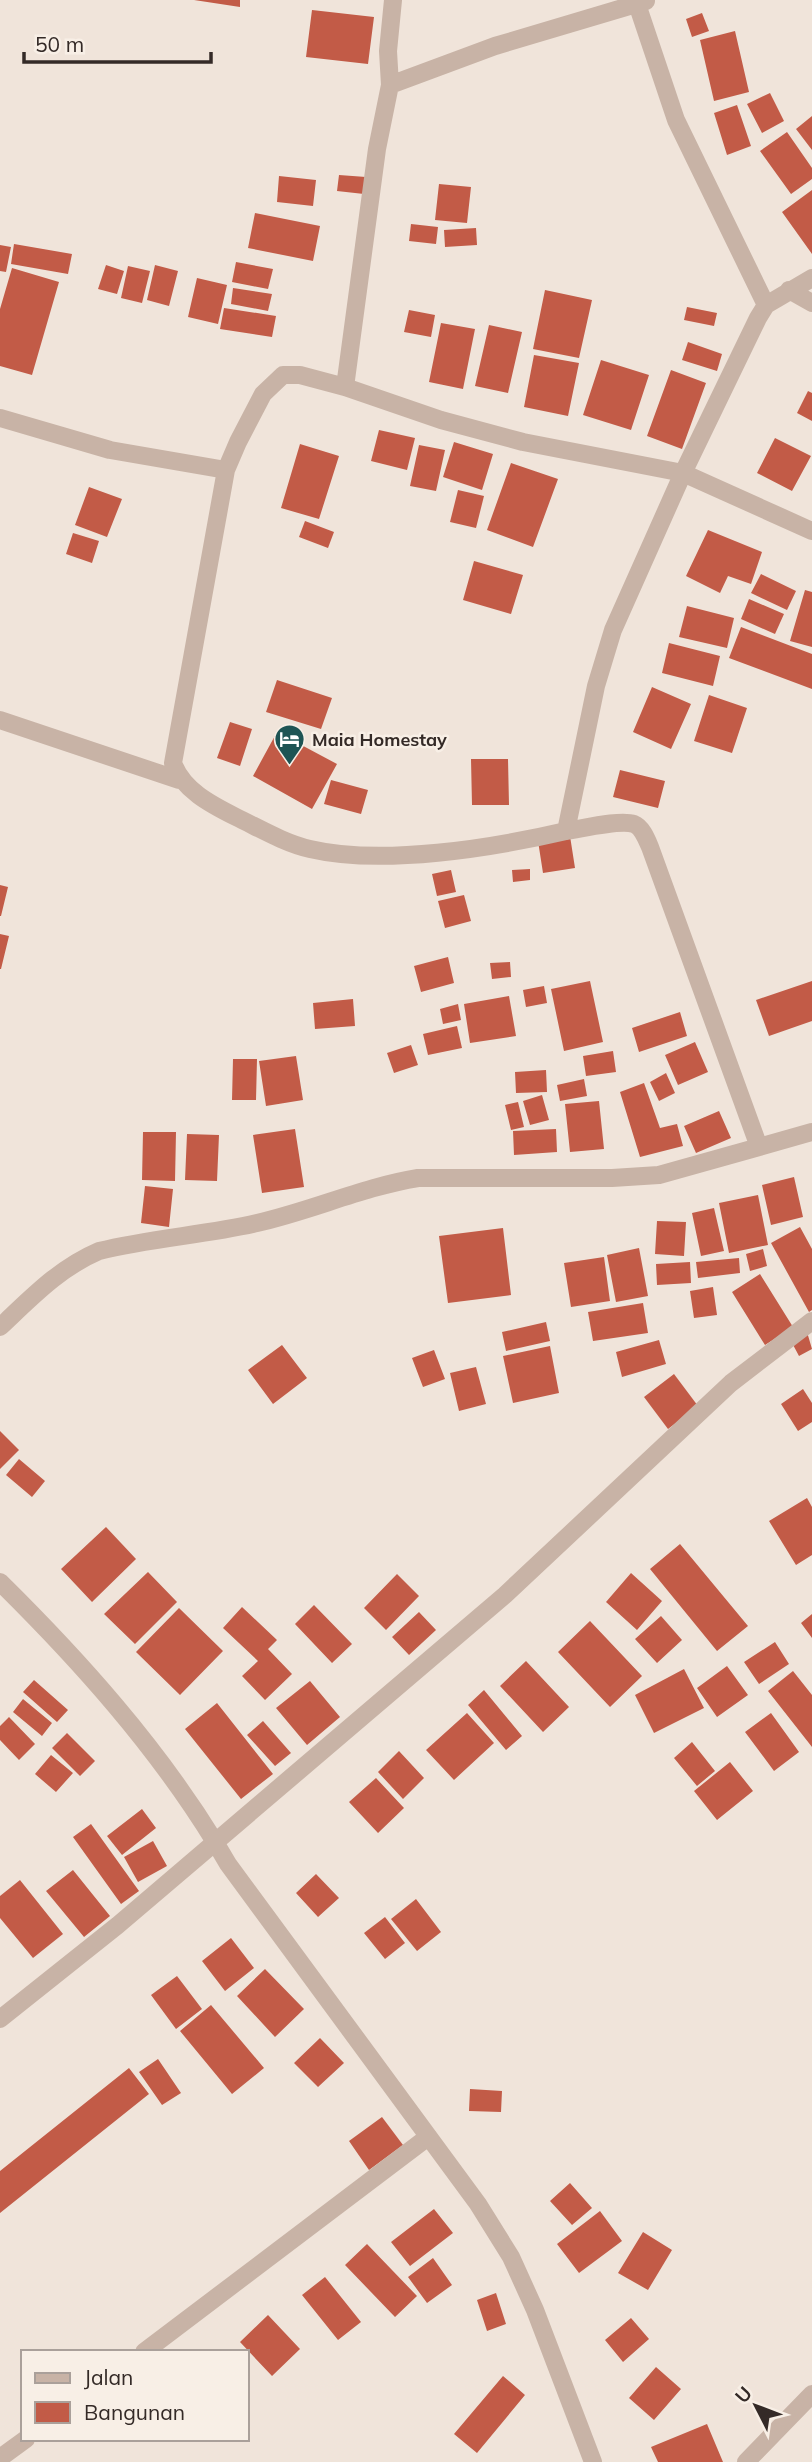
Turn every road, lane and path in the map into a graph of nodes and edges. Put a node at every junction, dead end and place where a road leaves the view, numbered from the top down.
1 (393, 0) edge
2 (642, 2) edge
3 (390, 85) junction
4 (812, 278) edge
5 (789, 290) junction
6 (812, 303) edge
7 (766, 305) junction
8 (345, 387) junction
9 (0, 418) edge
10 (226, 470) junction
11 (683, 473) junction
12 (812, 531) edge
13 (0, 720) edge
14 (179, 780) junction
15 (566, 831) junction
16 (812, 1132) edge
17 (759, 1147) junction
18 (812, 1321) edge
19 (0, 1327) edge
20 (0, 1582) edge
21 (215, 1842) junction
22 (0, 2019) edge
23 (428, 2137) junction
24 (147, 2350) edge
25 (812, 2394) edge
26 (23, 2441) edge
27 (0, 2458) edge
28 (593, 2462) edge
29 (746, 2462) edge

1 - 3 street
2 - 3 street
2 - 7 street
3 - 8 street
4 - 5 street
5 - 6 street
5 - 7 street
7 - 11 street
8 - 10 street
8 - 11 street
9 - 10 street
10 - 14 street
11 - 12 street
11 - 15 street
13 - 14 street
14 - 15 street
15 - 17 street
16 - 17 street
17 - 19 street
18 - 21 street
20 - 21 street
21 - 22 street
21 - 23 street
23 - 24 street
23 - 28 street
25 - 29 street
26 - 27 street

